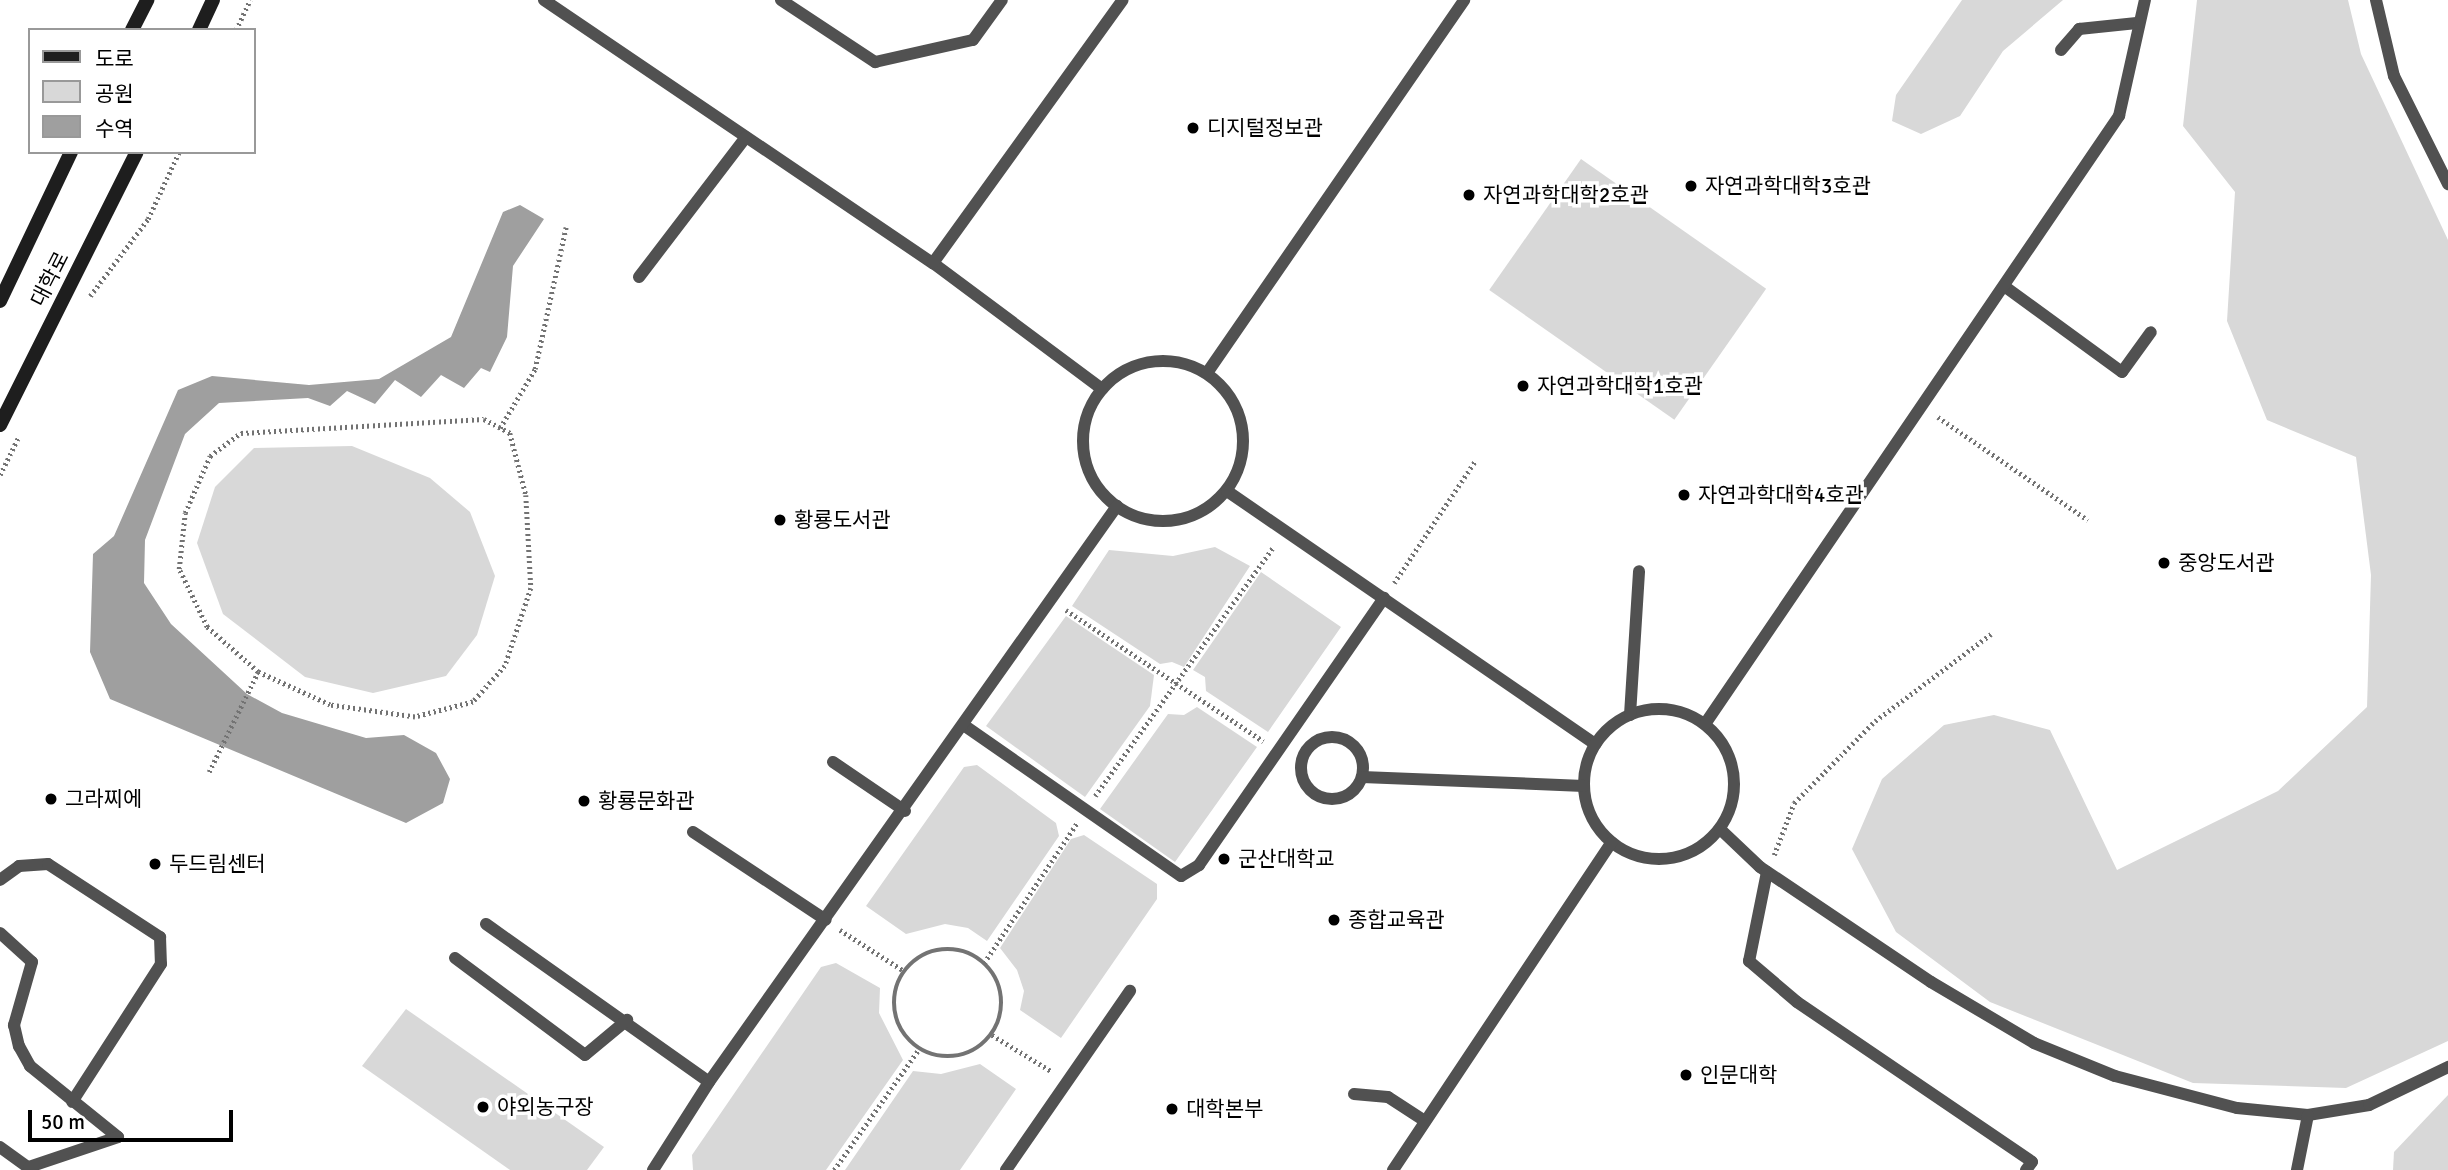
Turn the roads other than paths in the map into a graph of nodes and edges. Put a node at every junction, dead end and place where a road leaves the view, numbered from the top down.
1 (147, 0) edge
2 (214, 0) edge
3 (544, 0) edge
4 (781, 0) edge
5 (1002, 0) edge
6 (1123, 0) edge
7 (1464, 0) edge
8 (2145, 0) edge
9 (2375, 0) edge
10 (2137, 23) junction
11 (133, 28) edge
12 (200, 28) edge
13 (2061, 50) dead end
14 (746, 136) junction
15 (70, 154) edge
16 (136, 154) edge
17 (2448, 184) edge
18 (933, 263) junction
19 (639, 277) dead end
20 (2004, 286) junction
21 (0, 301) edge
22 (2151, 332) dead end
23 (1207, 373) junction
24 (1102, 389) junction
25 (0, 425) edge
26 (1227, 491) junction
27 (1117, 506) junction
28 (1640, 571) dead end
29 (1384, 598) junction
30 (1630, 715) junction
31 (1705, 724) junction
32 (965, 726) junction
33 (1595, 744) junction
34 (833, 762) dead end
35 (1362, 777) junction
36 (1584, 786) junction
37 (905, 810) junction
38 (1720, 830) junction
39 (693, 832) dead end
40 (1612, 842) junction
41 (1767, 872) junction
42 (0, 880) edge
43 (825, 920) junction
44 (486, 924) dead end
45 (0, 933) edge
46 (455, 958) dead end
47 (1130, 991) dead end
48 (627, 1020) junction
49 (2448, 1068) edge
50 (709, 1082) junction
51 (1354, 1094) dead end
52 (72, 1102) junction
53 (2308, 1115) junction
54 (1425, 1121) junction
55 (0, 1147) edge
56 (31, 1169) edge
57 (653, 1170) edge
58 (1006, 1170) edge
59 (1394, 1170) edge
60 (2026, 1170) edge
61 (2297, 1170) edge

1 - 11 street
2 - 12 street
3 - 14 lane
4 - 5 lane
6 - 18 lane
7 - 23 lane
8 - 10 lane
9 - 17 lane
10 - 13 lane
10 - 20 lane
14 - 18 lane
14 - 19 lane
15 - 21 street, 대학로
16 - 25 street, 대학로
18 - 24 lane
20 - 22 lane
20 - 31 lane
23 - 24 lane
23 - 26 lane
24 - 27 lane
26 - 27 lane
26 - 29 lane
27 - 32 lane
28 - 30 lane
29 - 32 lane
29 - 33 lane
30 - 31 lane
30 - 33 lane
31 - 38 lane
32 - 37 lane
33 - 36 lane
34 - 37 lane
35 - 35 lane
35 - 36 lane
36 - 40 lane
37 - 43 lane
38 - 40 lane
38 - 41 lane
39 - 43 lane
40 - 54 lane
41 - 53 lane
41 - 60 lane
42 - 52 lane
43 - 50 lane
44 - 48 lane
45 - 52 lane
46 - 48 lane
47 - 58 lane
48 - 50 lane
49 - 53 lane
50 - 57 lane
51 - 54 lane
52 - 56 lane
53 - 61 lane
54 - 59 lane
55 - 56 lane

